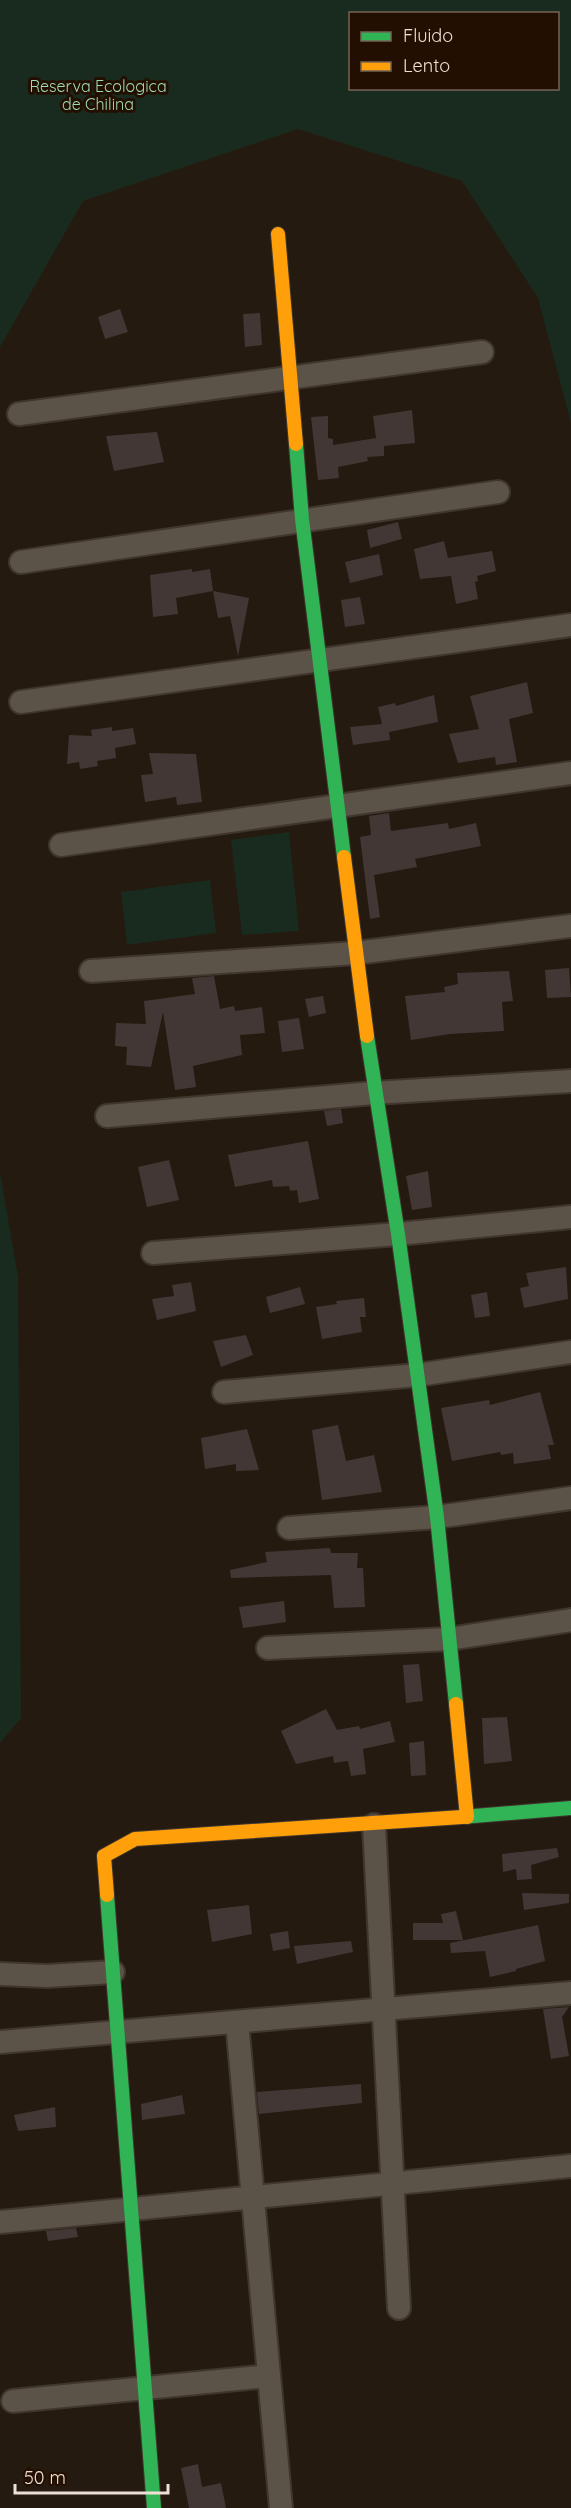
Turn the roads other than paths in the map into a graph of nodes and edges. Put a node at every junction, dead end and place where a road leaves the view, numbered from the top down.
1 (278, 234) dead end
2 (482, 352) dead end
3 (290, 378) junction
4 (20, 414) dead end
5 (498, 492) dead end
6 (302, 519) junction
7 (21, 562) dead end
8 (571, 625) edge
9 (320, 660) junction
10 (21, 702) dead end
11 (571, 773) edge
12 (338, 808) junction
13 (61, 845) dead end
14 (571, 926) edge
15 (356, 952) junction
16 (91, 971) dead end
17 (571, 1081) edge
18 (374, 1093) junction
19 (106, 1116) dead end
20 (571, 1217) edge
21 (398, 1234) junction
22 (153, 1253) dead end
23 (571, 1352) edge
24 (418, 1375) junction
25 (224, 1392) dead end
26 (571, 1498) edge
27 (437, 1517) junction
28 (289, 1528) dead end
29 (571, 1620) edge
30 (449, 1639) junction
31 (268, 1648) dead end
32 (571, 1808) edge
33 (467, 1817) junction
34 (374, 1825) junction
35 (113, 1972) junction
36 (0, 1974) edge
37 (571, 1993) edge
38 (384, 2009) junction
39 (237, 2022) junction
40 (117, 2032) junction
41 (0, 2042) edge
42 (571, 2166) edge
43 (392, 2184) junction
44 (253, 2197) junction
45 (131, 2209) junction
46 (0, 2222) edge
47 (399, 2308) dead end
48 (269, 2376) junction
49 (145, 2388) junction
50 (12, 2401) dead end
51 (154, 2508) edge
52 (282, 2508) edge

1 - 3 street
2 - 3 street
3 - 4 street
3 - 6 street
5 - 6 street
6 - 7 street
6 - 9 street
8 - 9 street
9 - 10 street
9 - 12 street
11 - 12 street
12 - 13 street
12 - 15 street
14 - 15 street
15 - 16 street
15 - 18 street
17 - 18 street
18 - 19 street
18 - 21 street
20 - 21 street
21 - 22 street
21 - 24 street
23 - 24 street
24 - 25 street
24 - 27 street
26 - 27 street
27 - 28 street
27 - 30 street
29 - 30 street
30 - 31 street
30 - 33 street
32 - 33 street
33 - 34 street
34 - 35 street
34 - 38 street
35 - 36 street
35 - 40 street
37 - 38 street
38 - 39 street
38 - 43 street
39 - 40 street
39 - 44 street
40 - 41 street
40 - 45 street
42 - 43 street
43 - 44 street
43 - 47 street
44 - 45 street
44 - 48 street
45 - 46 street
45 - 49 street
48 - 49 street
48 - 52 street
49 - 50 street
49 - 51 street

